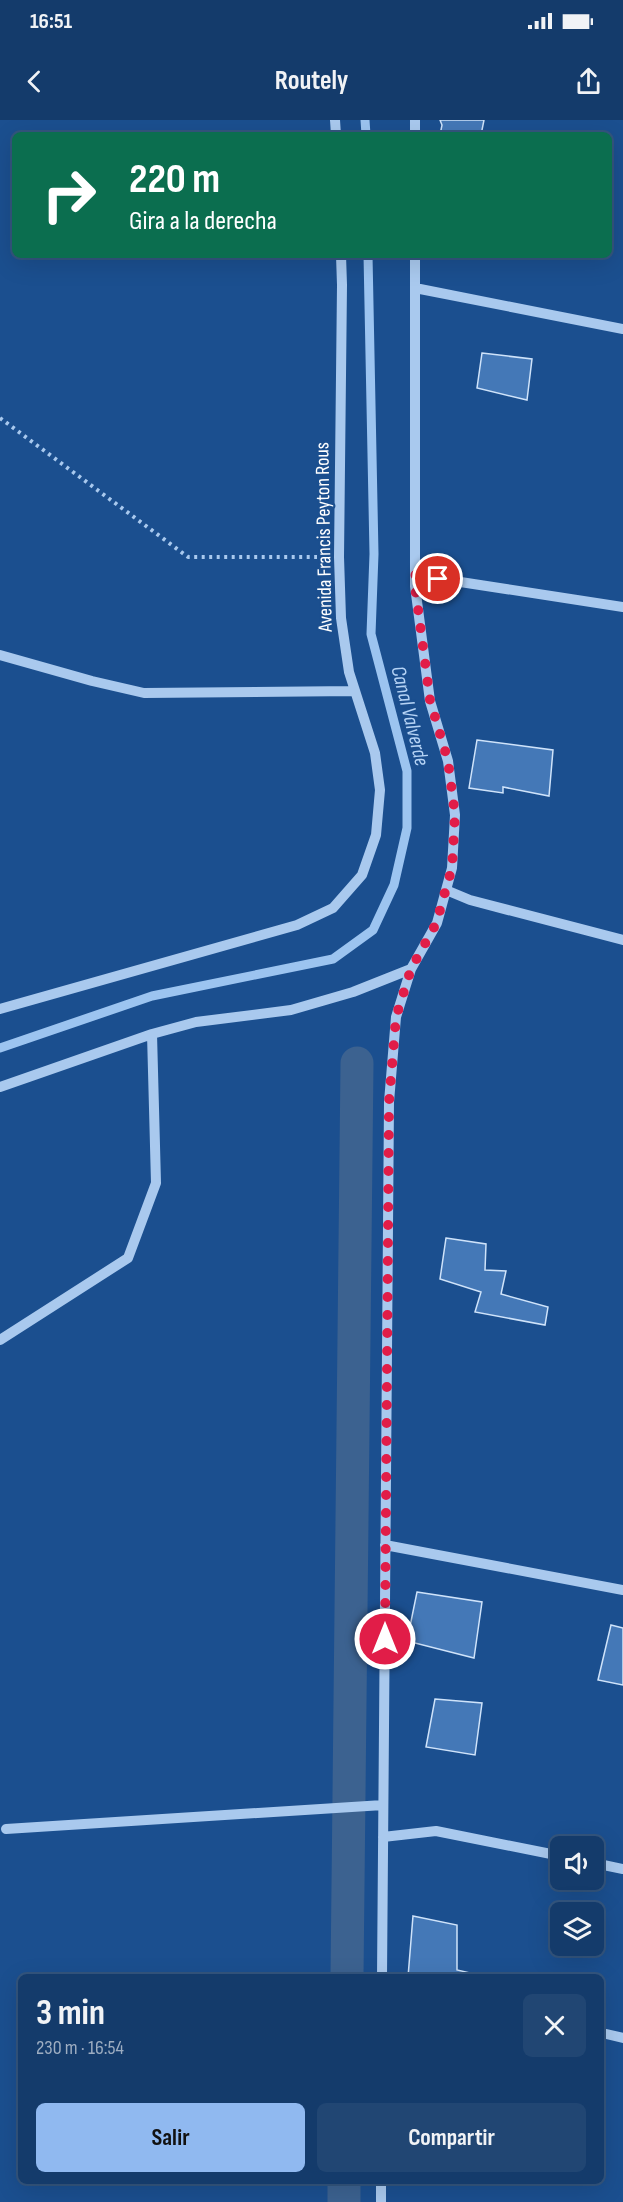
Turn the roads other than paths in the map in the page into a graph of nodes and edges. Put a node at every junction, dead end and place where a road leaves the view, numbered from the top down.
1 (341, 258) edge
2 (415, 258) edge
3 (415, 288) junction
4 (623, 329) edge
5 (415, 575) junction
6 (623, 607) edge
7 (0, 655) edge
8 (355, 691) junction
9 (446, 890) junction
10 (623, 940) edge
11 (411, 969) junction
12 (0, 1009) edge
13 (152, 1034) junction
14 (0, 1087) edge
15 (0, 1340) edge
16 (385, 1545) junction
17 (623, 1590) edge
18 (383, 1805) junction
19 (6, 1829) dead end
20 (383, 1837) junction
21 (550, 1854) edge
22 (604, 1865) edge
23 (623, 1869) edge
24 (382, 1974) edge
25 (604, 2033) edge
26 (623, 2038) edge
27 (381, 2184) edge
28 (381, 2202) edge

1 - 8 street, Avenida Francis Peyton Rous
2 - 3 street
3 - 4 street
3 - 5 street
5 - 6 street
5 - 9 street
7 - 8 street
8 - 12 street, Avenida Francis Peyton Rous
9 - 10 street
9 - 11 street
11 - 13 street
11 - 16 street
13 - 14 street
13 - 15 street
16 - 17 street
16 - 18 street
18 - 19 street
18 - 20 street
20 - 21 street
20 - 24 street
22 - 23 street
25 - 26 street
27 - 28 street

